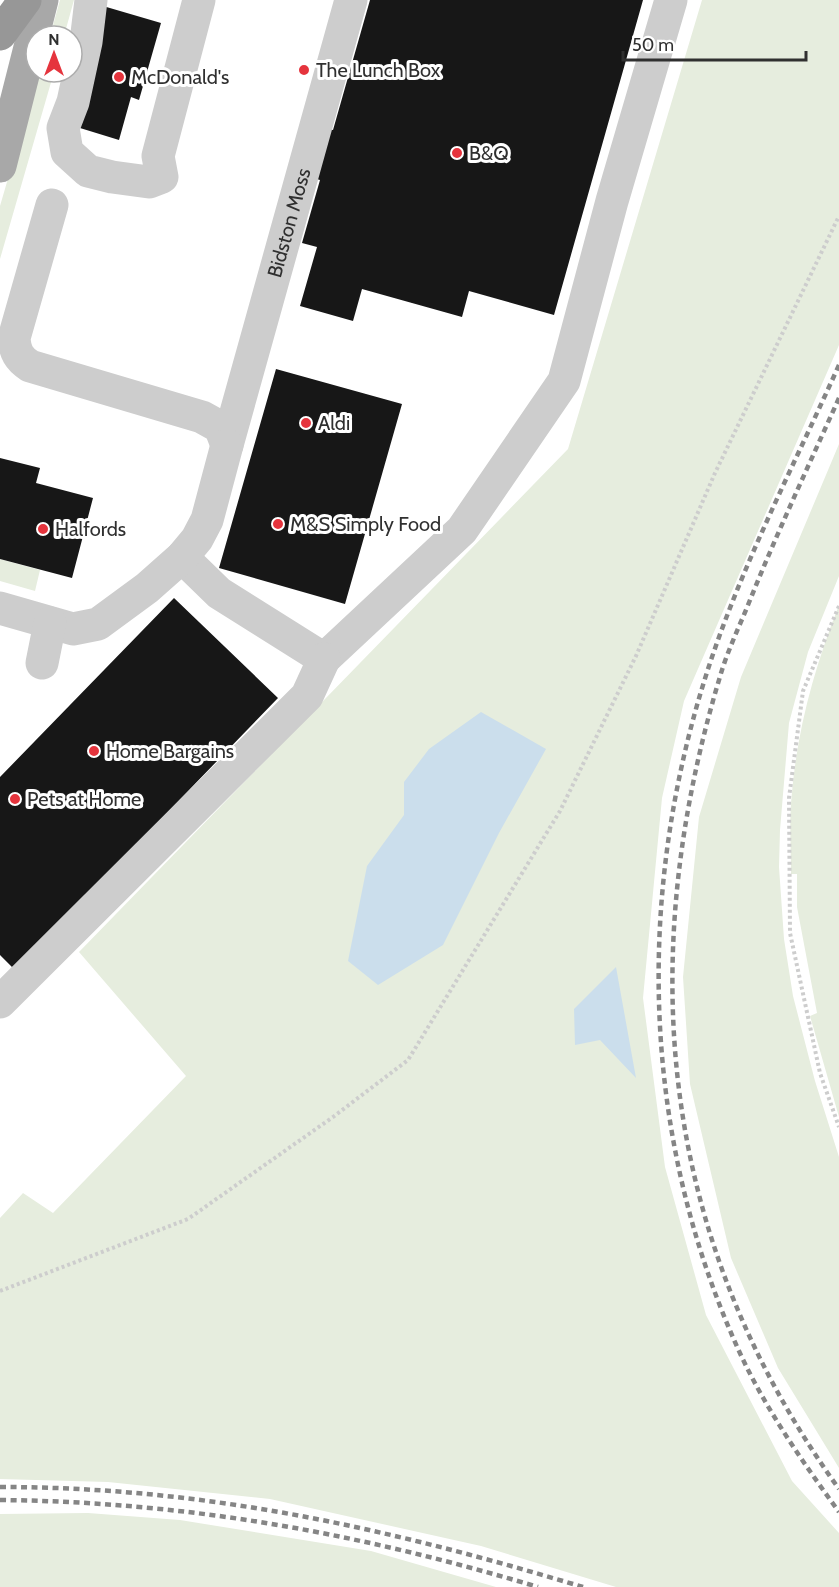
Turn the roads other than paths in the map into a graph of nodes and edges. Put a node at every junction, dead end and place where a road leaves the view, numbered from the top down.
1 (25, 0) edge
2 (42, 0) edge
3 (91, 0) edge
4 (199, 0) edge
5 (351, 0) edge
6 (671, 0) edge
7 (0, 34) edge
8 (0, 166) edge
9 (52, 205) dead end
10 (227, 445) junction
11 (182, 557) junction
12 (0, 608) edge
13 (50, 622) junction
14 (324, 659) junction
15 (42, 663) dead end
16 (0, 1002) edge

1 - 7 highway
2 - 8 main road
3 - 4 street
5 - 10 street, Bidston Moss
6 - 14 street
9 - 10 street
10 - 11 street, Bidston Moss
11 - 13 street, Bidston Moss
11 - 14 street
12 - 13 street, Bidston Moss
13 - 15 street
14 - 16 street

